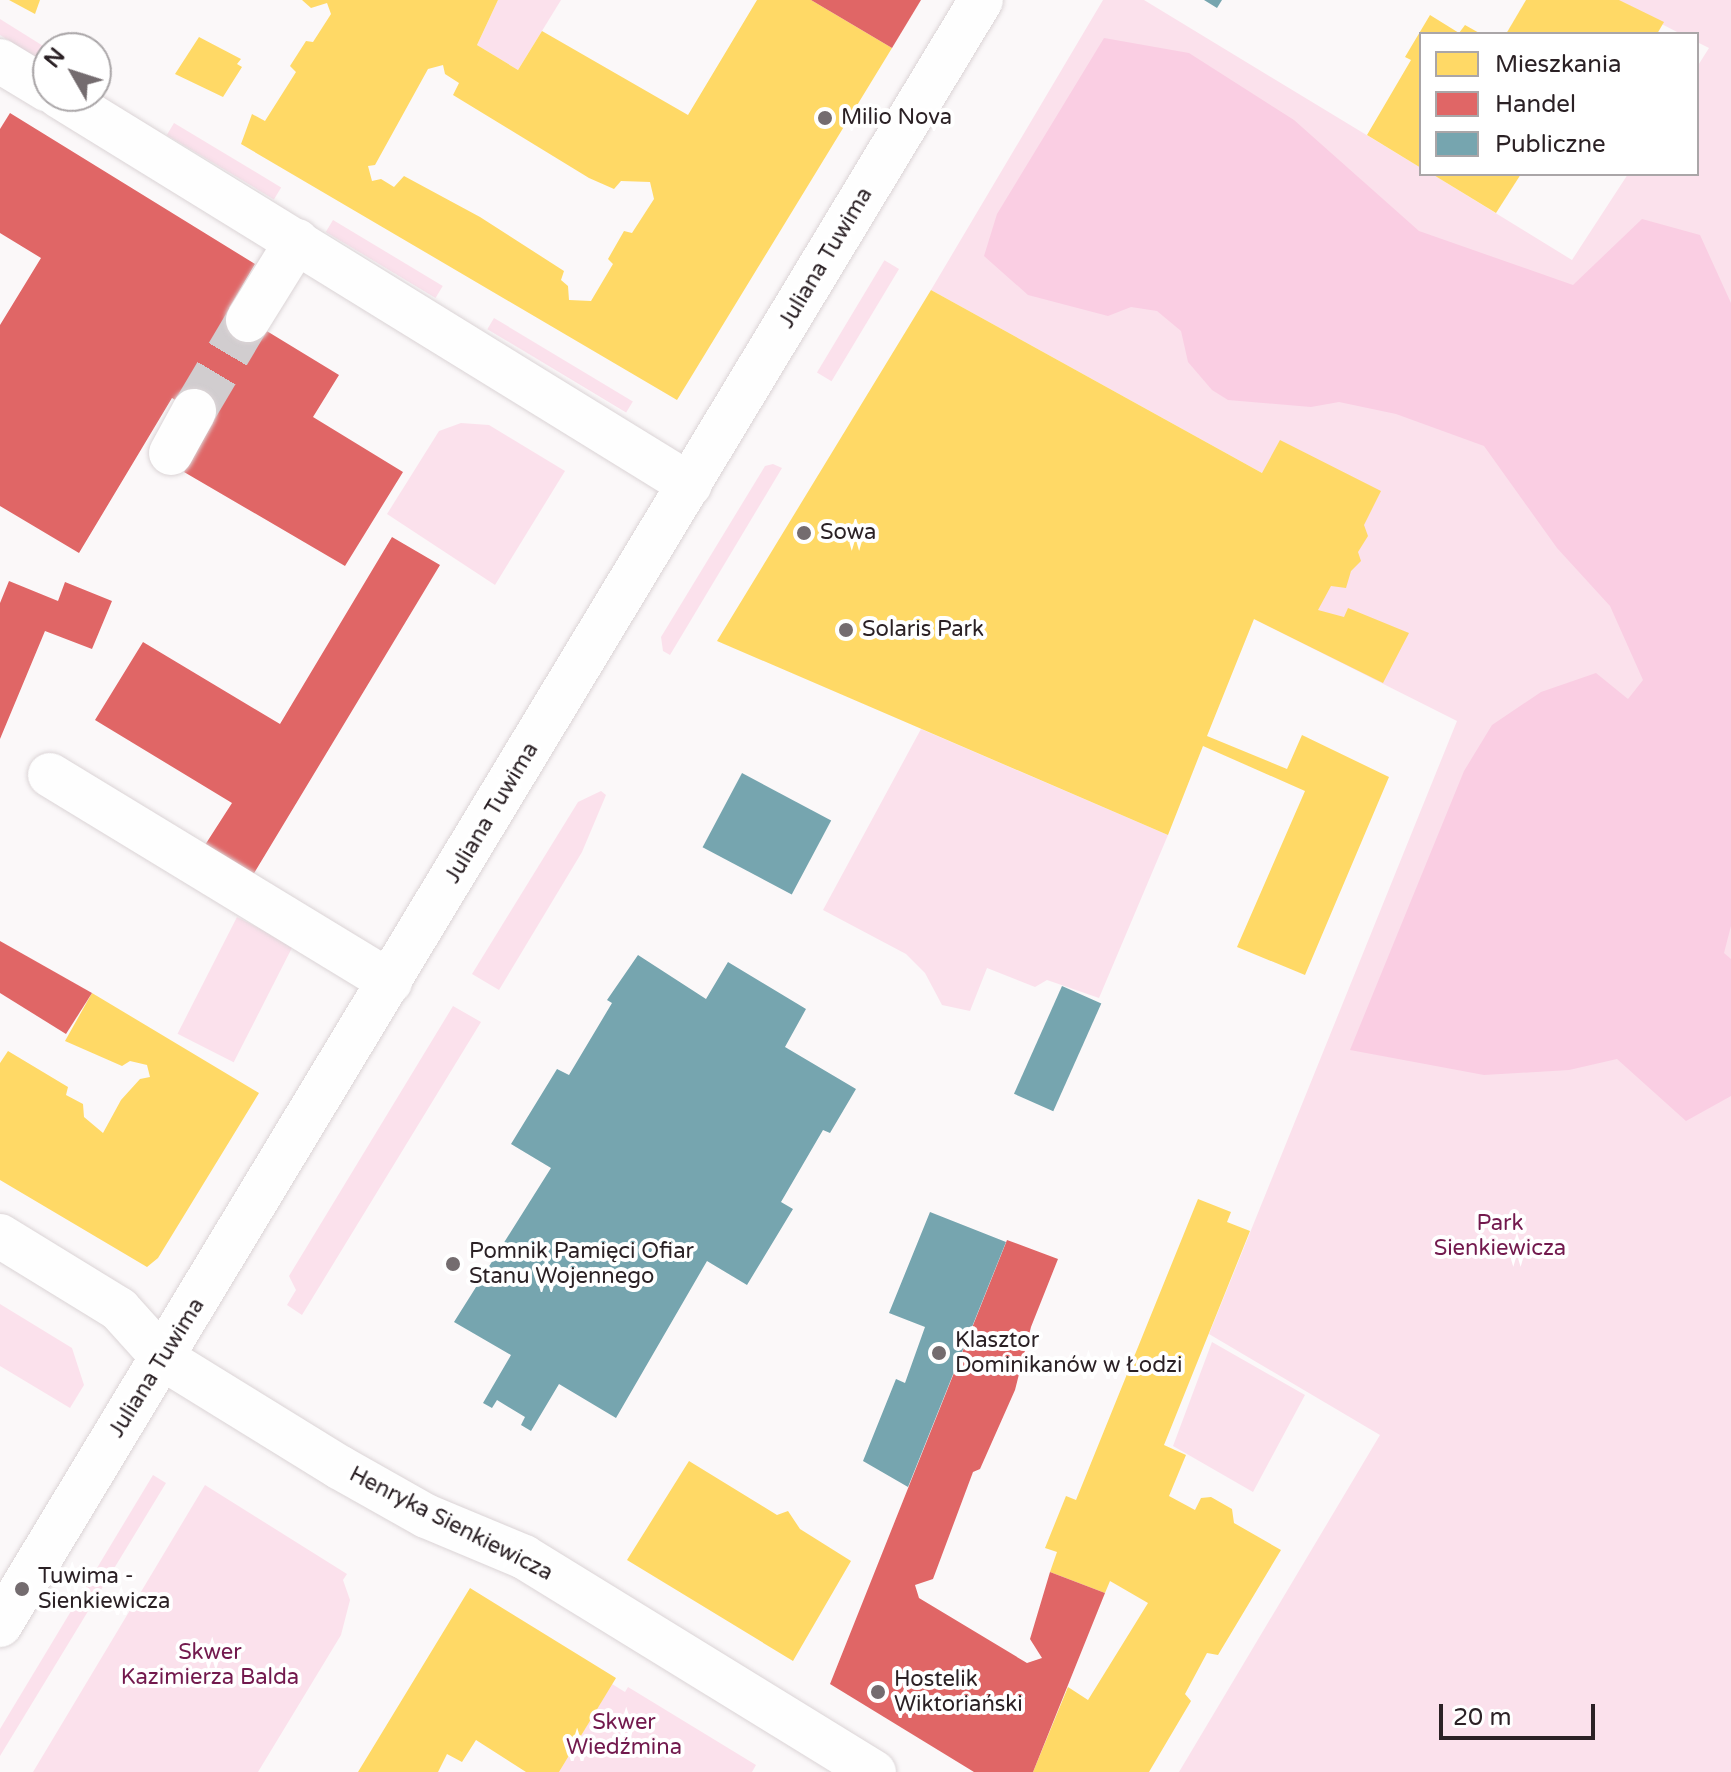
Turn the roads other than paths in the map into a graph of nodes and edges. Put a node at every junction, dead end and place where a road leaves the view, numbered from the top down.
1 (981, 0) edge
2 (0, 61) edge
3 (32, 80) edge
4 (85, 112) edge
5 (297, 241) junction
6 (248, 320) tunnel mouth
7 (194, 411) tunnel mouth
8 (171, 453) dead end
9 (690, 485) junction
10 (50, 775) dead end
11 (390, 982) junction
12 (0, 1236) edge
13 (164, 1359) junction
14 (0, 1625) edge
15 (855, 1767) edge

1 - 9 street, Juliana Tuwima
2 - 3 street
4 - 5 street
5 - 6 street
5 - 9 street
7 - 8 street
9 - 11 street, Juliana Tuwima
10 - 11 street
11 - 13 street, Juliana Tuwima
12 - 13 street, Henryka Sienkiewicza
13 - 14 street, Juliana Tuwima
13 - 15 street, Henryka Sienkiewicza

